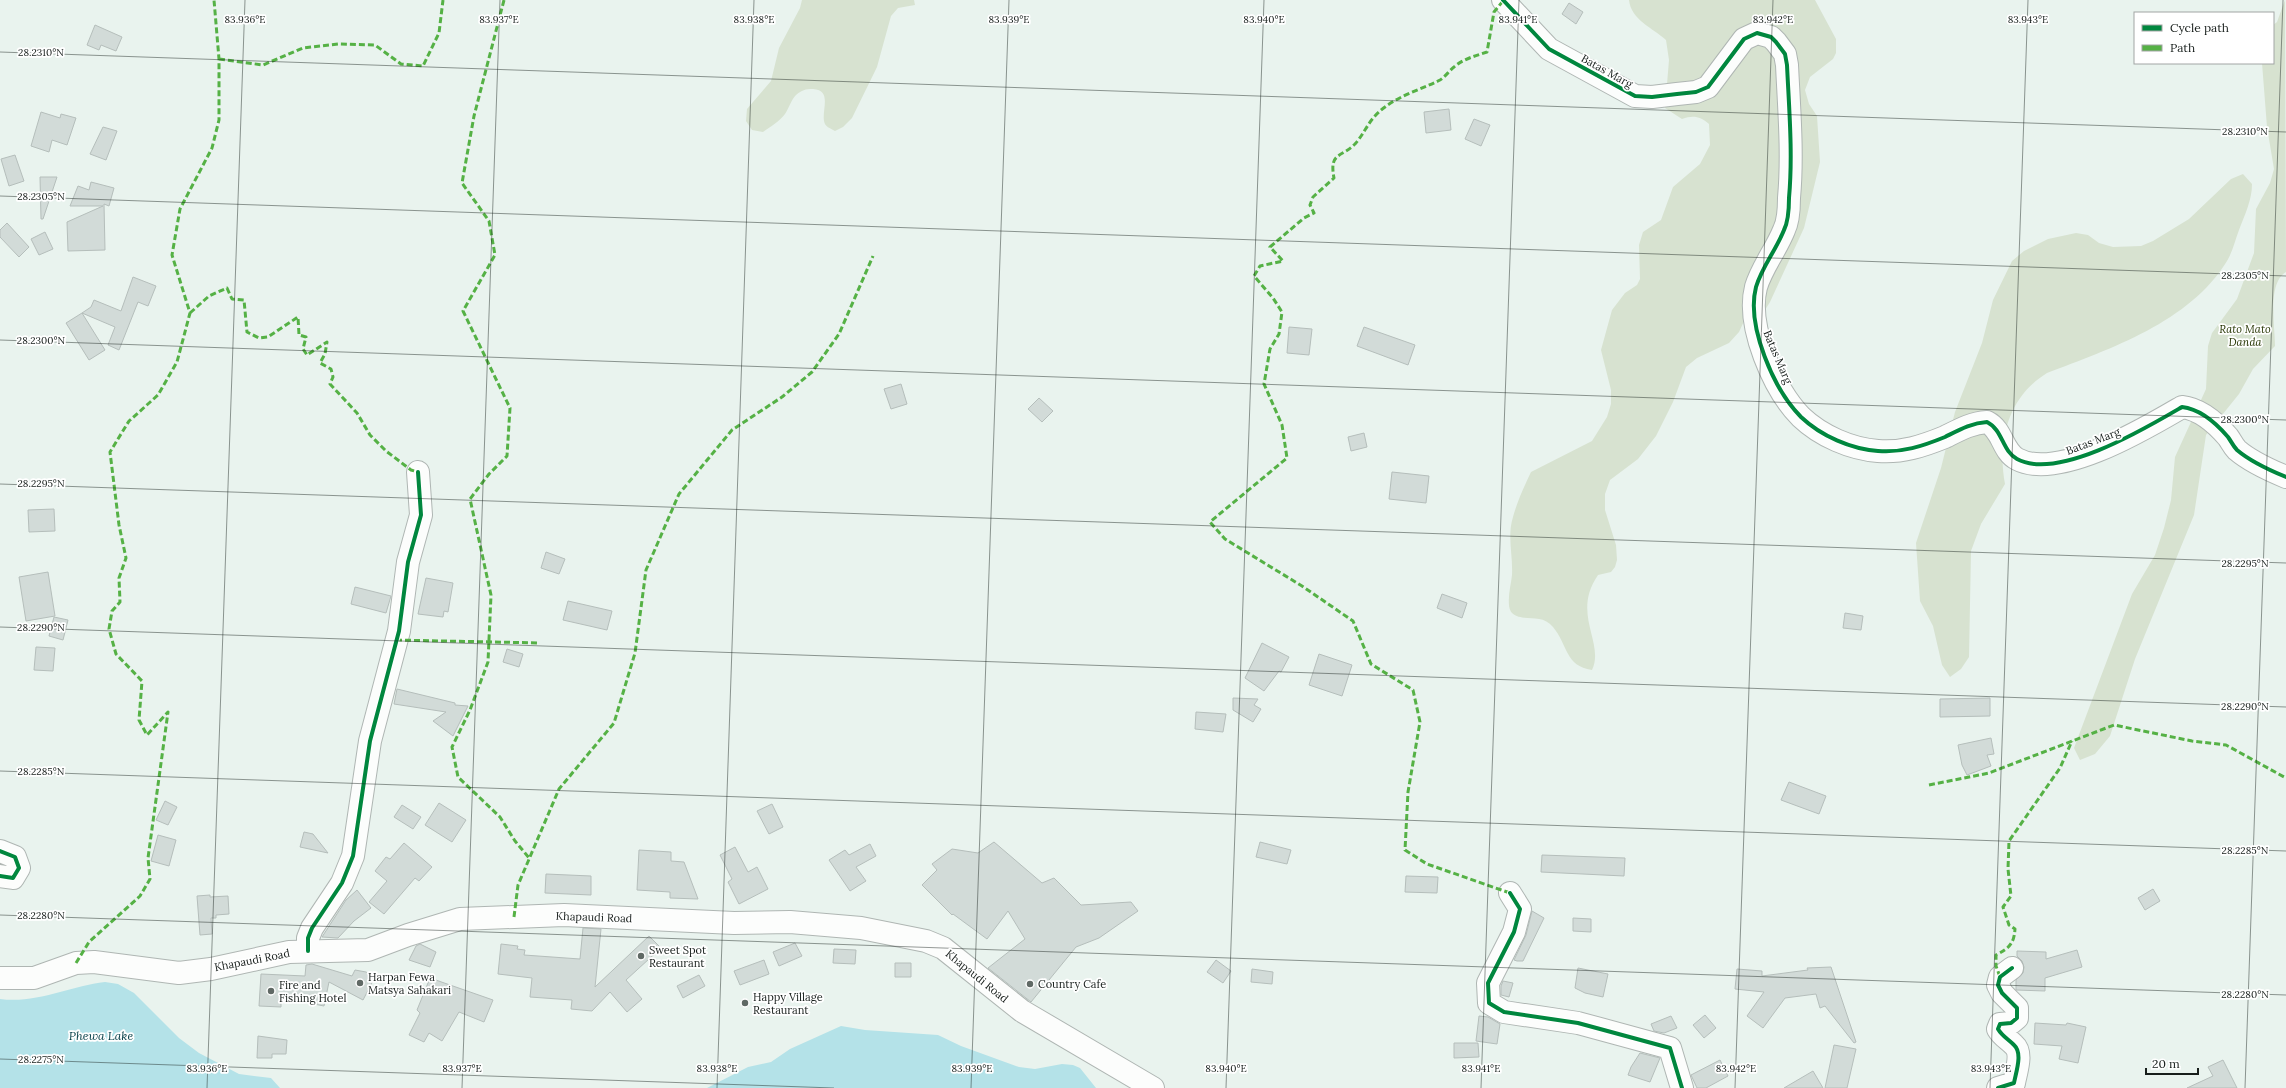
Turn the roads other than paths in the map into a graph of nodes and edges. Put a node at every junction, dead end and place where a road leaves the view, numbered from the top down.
1 (1503, 0) edge
2 (418, 472) dead end
3 (2286, 476) edge
4 (0, 851) edge
5 (0, 876) edge
6 (1510, 893) dead end
7 (308, 951) junction
8 (2012, 968) dead end
9 (0, 978) edge
10 (1153, 1088) edge
11 (1682, 1088) edge
12 (1998, 1088) edge

1 - 3 street, Batas Marg
2 - 7 street
4 - 5 street
6 - 11 street
7 - 9 street, Khapaudi Road
7 - 10 street, Khapaudi Road
8 - 12 street

